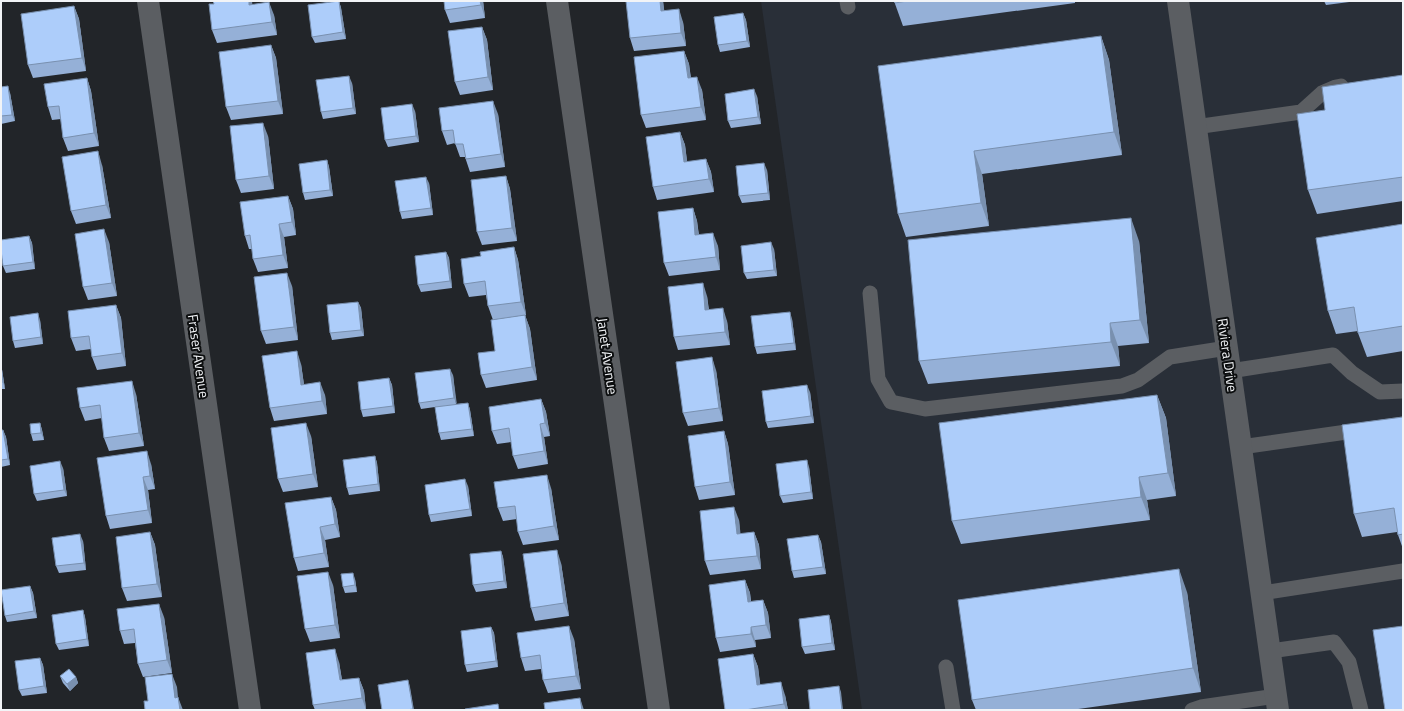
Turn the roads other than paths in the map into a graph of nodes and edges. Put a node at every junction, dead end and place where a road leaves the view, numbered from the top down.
1 (148, 1) edge
2 (557, 1) edge
3 (1178, 1) edge
4 (1351, 85) edge
5 (1195, 127) junction
6 (870, 293) dead end
7 (1227, 348) junction
8 (1230, 371) junction
9 (1403, 391) edge
10 (1403, 424) edge
11 (1241, 447) junction
12 (1403, 571) edge
13 (1262, 593) junction
14 (1270, 651) junction
15 (946, 667) dead end
16 (1277, 703) edge
17 (250, 710) edge
18 (659, 710) edge
19 (953, 710) edge
20 (1192, 710) edge
21 (1361, 710) edge

1 - 17 street, Fraser Avenue
2 - 18 street, Janet Avenue
3 - 5 street, Riviera Drive
4 - 5 lane
5 - 7 street, Riviera Drive
6 - 7 lane
7 - 8 street, Riviera Drive
8 - 9 lane
8 - 11 street, Riviera Drive
10 - 11 lane
11 - 13 street, Riviera Drive
12 - 13 lane
13 - 14 street, Riviera Drive
14 - 16 street, Riviera Drive
14 - 21 lane
15 - 19 lane
16 - 20 lane

